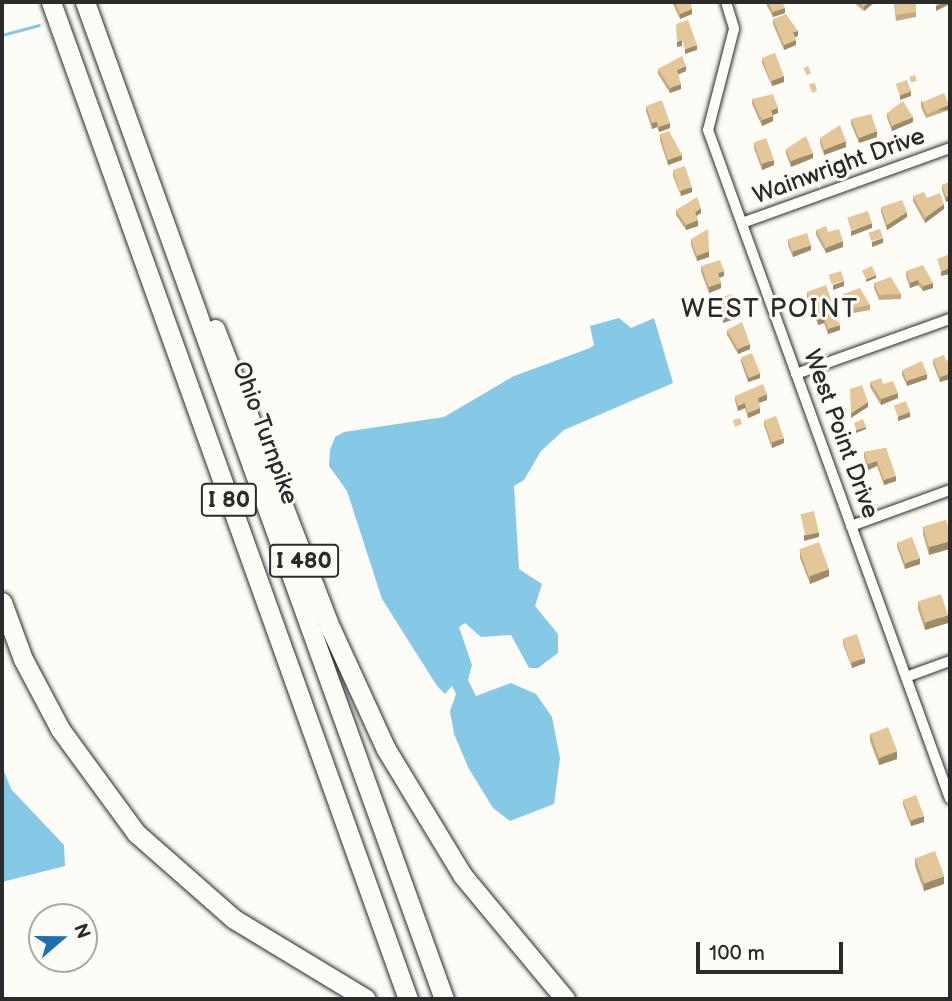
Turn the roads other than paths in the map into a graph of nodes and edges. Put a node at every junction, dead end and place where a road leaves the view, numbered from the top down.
1 (51, 2) edge
2 (85, 2) edge
3 (726, 2) edge
4 (950, 148) edge
5 (160, 215) junction
6 (742, 223) junction
7 (950, 319) edge
8 (796, 374) junction
9 (950, 490) edge
10 (851, 526) junction
11 (2, 601) edge
12 (950, 661) edge
13 (906, 677) junction
14 (950, 799) edge
15 (366, 999) edge
16 (408, 999) edge
17 (444, 999) edge
18 (565, 999) edge

1 - 16 highway, I 80
2 - 5 highway, Ohio Turnpike / I 80
3 - 6 street, West Point Drive
4 - 6 street, Wainwright Drive
5 - 17 highway, Ohio Turnpike / I 80
5 - 18 highway, I 480
6 - 8 street, West Point Drive
7 - 8 street
8 - 10 street, West Point Drive
9 - 10 street
10 - 13 street, West Point Drive
11 - 15 highway
12 - 13 street
13 - 14 street, West Point Drive

